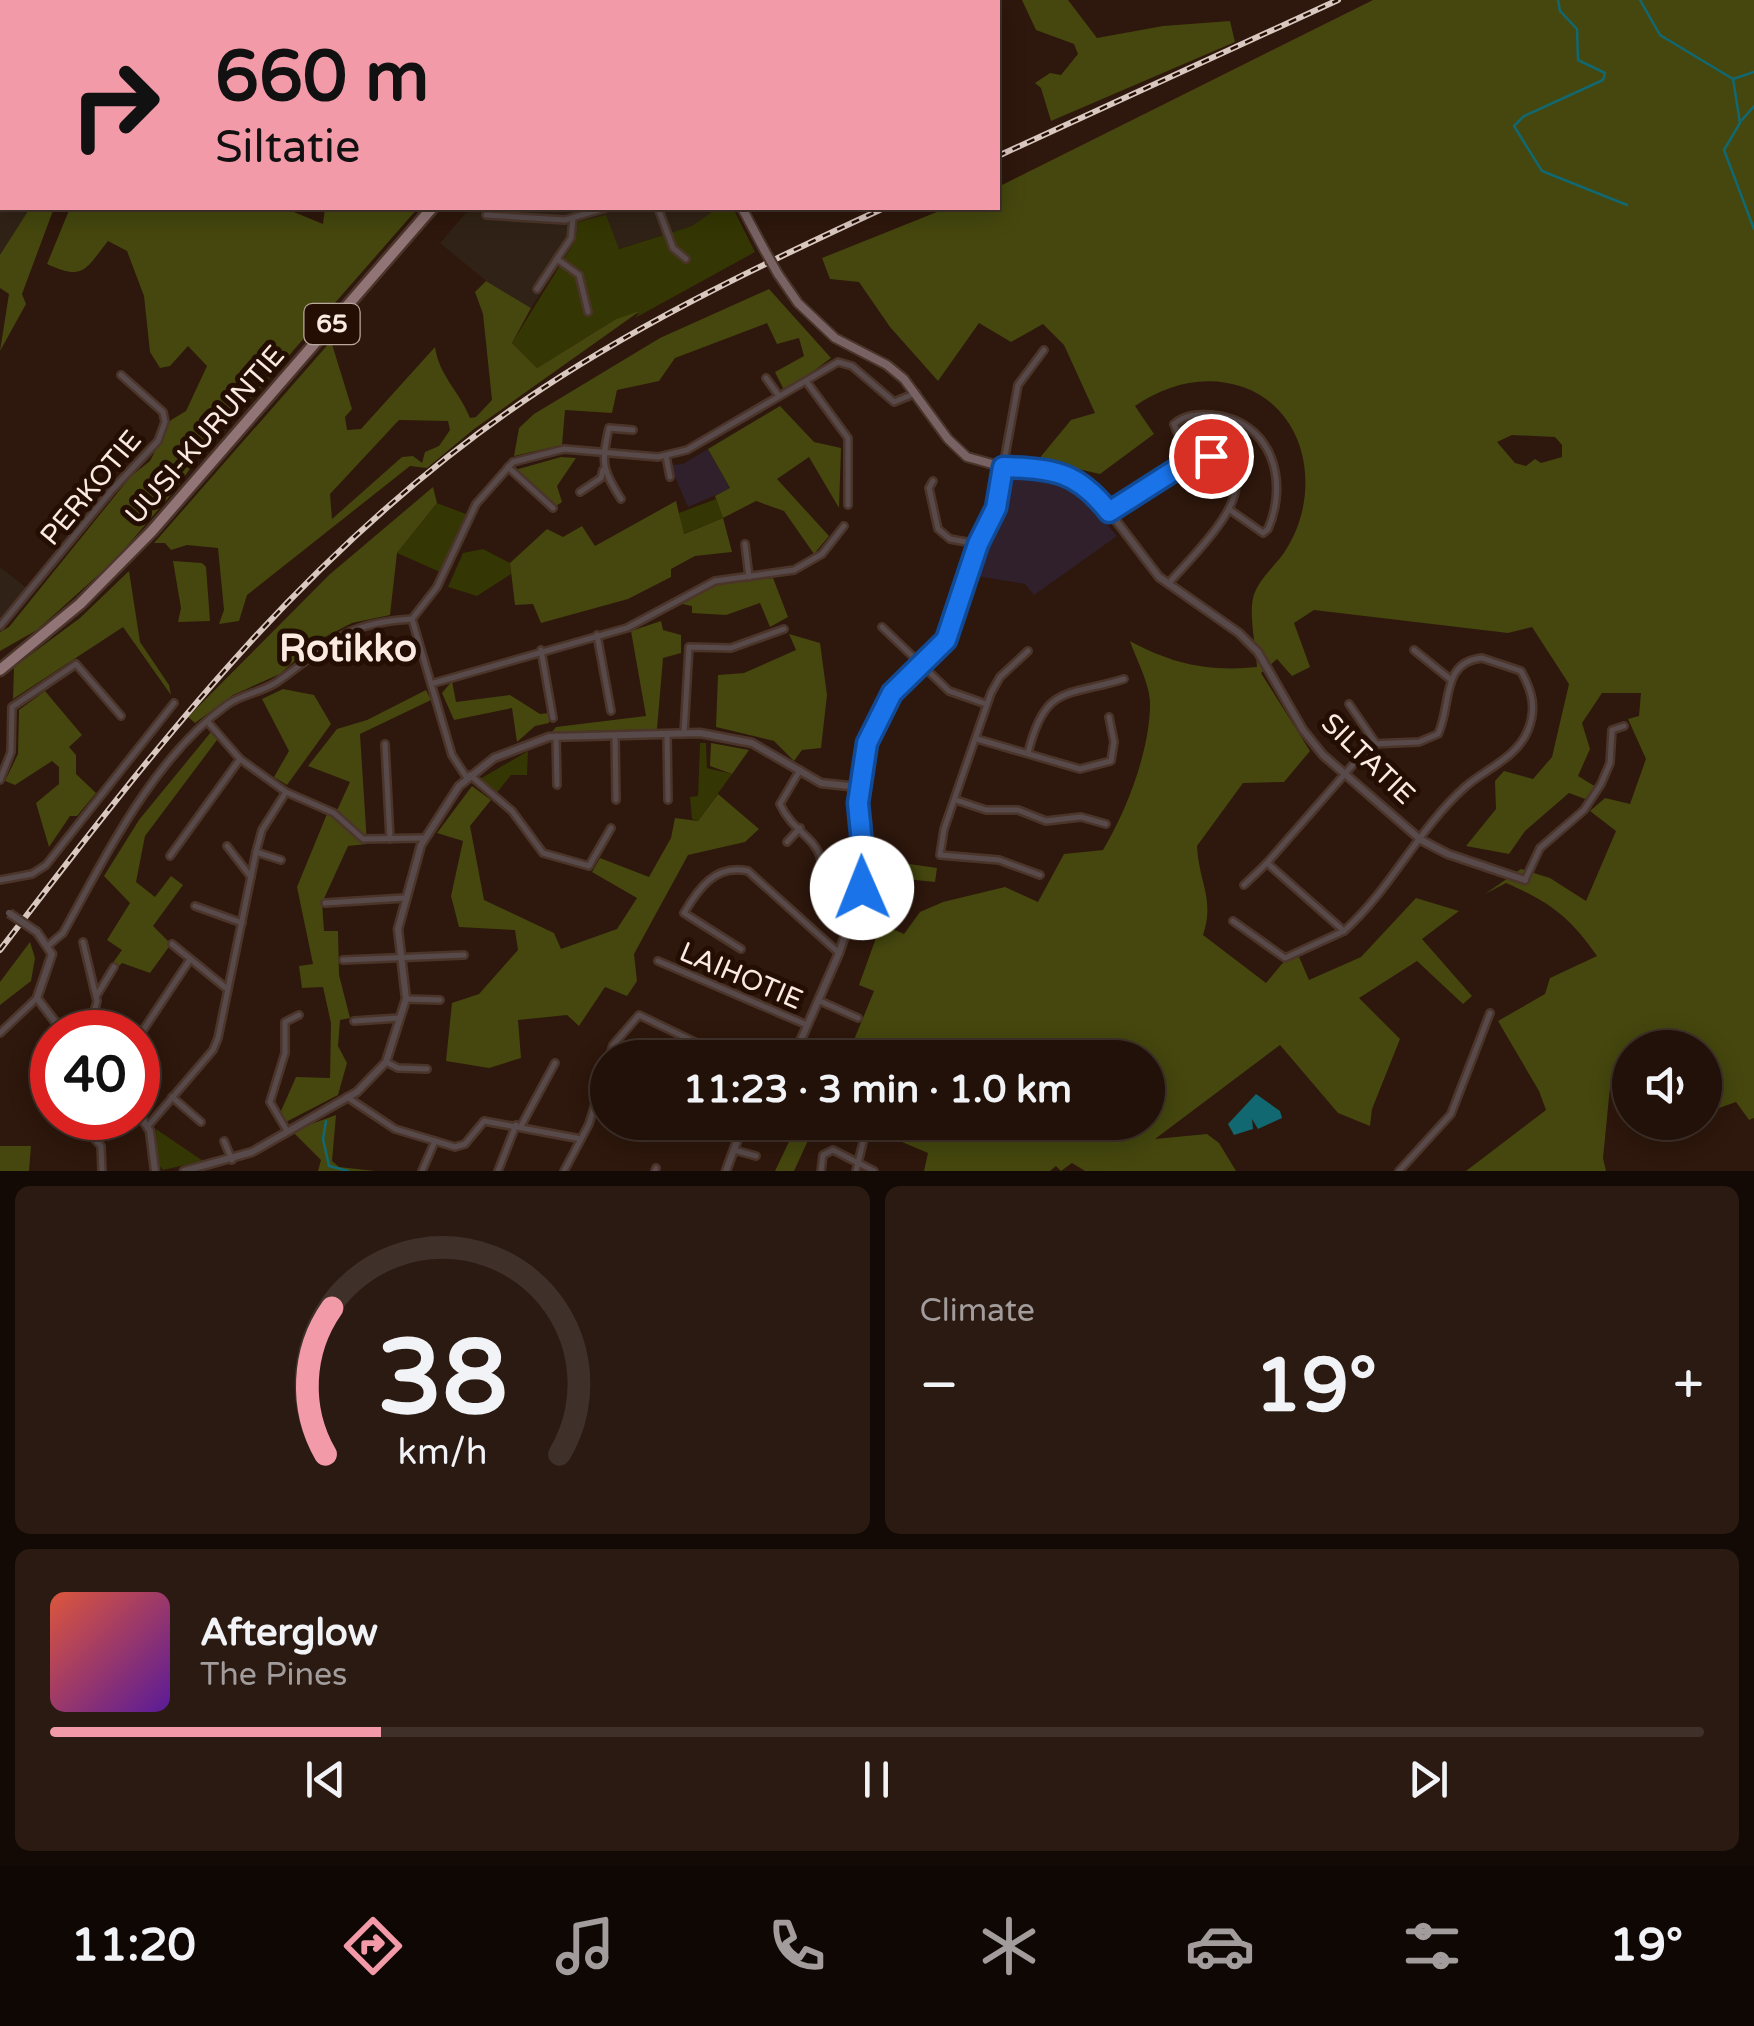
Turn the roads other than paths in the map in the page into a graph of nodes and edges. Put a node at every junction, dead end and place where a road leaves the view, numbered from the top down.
1 (430, 210) edge
2 (598, 210) edge
3 (659, 210) edge
4 (743, 210) edge
5 (486, 214) dead end
6 (572, 218) junction
7 (557, 258) junction
8 (686, 258) dead end
9 (537, 289) dead end
10 (588, 312) dead end
11 (1044, 350) dead end
12 (121, 375) dead end
13 (766, 378) dead end
14 (806, 381) junction
15 (916, 393) junction
16 (779, 396) junction
17 (633, 430) dead end
18 (604, 452) junction
19 (666, 456) junction
20 (1189, 461) junction
21 (508, 466) junction
22 (1003, 467) junction
23 (603, 470) junction
24 (670, 477) dead end
25 (933, 481) dead end
26 (580, 492) dead end
27 (622, 499) dead end
28 (848, 506) dead end
29 (553, 508) dead end
30 (1230, 510) junction
31 (1109, 512) junction
32 (844, 526) dead end
33 (745, 544) dead end
34 (978, 544) junction
35 (750, 577) junction
36 (1168, 584) junction
37 (412, 619) junction
38 (0, 626) edge
39 (882, 627) dead end
40 (784, 629) dead end
41 (597, 635) junction
42 (42, 637) junction
43 (541, 650) junction
44 (1414, 650) dead end
45 (1028, 651) dead end
46 (0, 662) edge
47 (918, 665) junction
48 (0, 670) edge
49 (1124, 678) dead end
50 (1450, 679) junction
51 (434, 683) junction
52 (174, 702) dead end
53 (986, 704) junction
54 (1350, 704) dead end
55 (611, 711) dead end
56 (121, 716) dead end
57 (1110, 716) dead end
58 (554, 718) dead end
59 (207, 721) junction
60 (1624, 726) dead end
61 (684, 733) junction
62 (668, 734) junction
63 (615, 735) junction
64 (556, 736) junction
65 (977, 739) junction
66 (1375, 742) junction
67 (386, 744) dead end
68 (1028, 753) junction
69 (240, 759) junction
70 (800, 770) junction
71 (1345, 774) junction
72 (469, 776) junction
73 (0, 780) edge
74 (557, 786) dead end
75 (858, 787) junction
76 (286, 792) junction
77 (616, 800) dead end
78 (668, 800) dead end
79 (956, 800) junction
80 (1106, 824) dead end
81 (611, 828) dead end
82 (800, 828) junction
83 (424, 838) junction
84 (390, 840) junction
85 (1421, 840) junction
86 (787, 842) dead end
87 (227, 846) dead end
88 (256, 852) junction
89 (170, 856) dead end
90 (281, 860) dead end
91 (1267, 863) junction
92 (1040, 875) dead end
93 (251, 878) junction
94 (0, 880) edge
95 (1525, 880) joint
96 (1244, 884) dead end
97 (815, 894) dead end
98 (404, 898) junction
99 (325, 903) dead end
100 (892, 904) dead end
101 (194, 906) dead end
102 (0, 907) edge
103 (853, 916) junction
104 (1233, 921) dead end
105 (242, 923) junction
106 (1344, 931) junction
107 (83, 942) dead end
108 (50, 944) junction
109 (172, 944) dead end
110 (741, 949) dead end
111 (840, 953) junction
112 (464, 955) dead end
113 (398, 956) junction
114 (343, 960) dead end
115 (189, 961) junction
116 (658, 961) dead end
117 (114, 966) dead end
118 (226, 988) junction
119 (97, 995) junction
120 (37, 998) junction
121 (406, 999) junction
122 (440, 1000) dead end
123 (820, 1001) junction
124 (46, 1010) edge
125 (97, 1010) edge
126 (157, 1010) edge
127 (1490, 1014) dead end
128 (299, 1015) dead end
129 (402, 1018) junction
130 (858, 1018) dead end
131 (354, 1021) dead end
132 (810, 1026) junction
133 (0, 1033) edge
134 (617, 1040) edge
135 (691, 1040) edge
136 (803, 1040) edge
137 (386, 1062) junction
138 (555, 1063) dead end
139 (427, 1069) dead end
140 (346, 1097) junction
141 (172, 1098) junction
142 (160, 1112) edge
143 (590, 1112) edge
144 (200, 1122) dead end
145 (519, 1125) junction
146 (286, 1129) junction
147 (581, 1139) junction
148 (96, 1140) edge
149 (150, 1140) edge
150 (737, 1140) edge
151 (864, 1140) edge
152 (224, 1141) dead end
153 (435, 1141) junction
154 (734, 1150) junction
155 (756, 1156) dead end
156 (232, 1160) junction
157 (858, 1162) junction
158 (102, 1171) edge
159 (155, 1171) edge
160 (184, 1171) edge
161 (422, 1171) edge
162 (498, 1171) edge
163 (564, 1171) edge
164 (726, 1171) edge
165 (821, 1171) edge
166 (856, 1171) edge
167 (874, 1171) edge
168 (1399, 1171) edge

1 - 42 main road, UUSI-KURUNTIE / 65
2 - 6 street
3 - 8 street
4 - 15 main road, SILTATIE, bridge
5 - 6 street
6 - 7 street
7 - 9 street
7 - 10 street
11 - 22 street
12 - 38 street, PERKOTIE
13 - 16 street
14 - 15 street
14 - 16 street
14 - 28 street
15 - 22 main road, SILTATIE
16 - 19 street
17 - 18 street
18 - 19 street
18 - 21 street
18 - 23 street
19 - 24 street
20 - 30 street
20 - 30 street
20 - 31 street
21 - 29 street
21 - 37 street
22 - 31 street, SILTATIE
22 - 34 street
23 - 26 street
23 - 27 street
25 - 34 street
30 - 36 street
31 - 36 street, SILTATIE
32 - 35 street
33 - 35 street
34 - 47 street
35 - 41 street
36 - 71 street, SILTATIE
37 - 51 street
37 - 59 street
39 - 47 street
40 - 61 street
41 - 43 street
41 - 55 street
42 - 46 main road, UUSI-KURUNTIE / 65
42 - 48 main road, UUSI-KURUNTIE / 65
43 - 51 street
43 - 58 street
44 - 50 street
45 - 53 street
47 - 53 street
47 - 75 street
49 - 68 street
50 - 66 street
50 - 85 street
51 - 72 street
52 - 94 street
53 - 65 street
54 - 66 street
56 - 73 street
57 - 68 street
59 - 69 street
59 - 108 street
60 - 95 street
61 - 62 street
61 - 70 street
62 - 63 street
62 - 78 street
63 - 64 street
63 - 77 street
64 - 72 street
64 - 74 street
65 - 68 street
65 - 79 street
66 - 71 street
67 - 84 street
69 - 76 street
69 - 89 street
70 - 75 street
70 - 82 street
71 - 85 street, SILTATIE
71 - 91 street
72 - 81 street
72 - 83 street
75 - 103 street
76 - 84 street
76 - 88 street
79 - 80 street
79 - 92 street
82 - 86 street
82 - 97 street
83 - 84 street
83 - 98 street
85 - 95 street, SILTATIE
85 - 106 street
87 - 93 street
88 - 90 street
88 - 93 street
91 - 96 street
91 - 106 street
93 - 105 street
98 - 99 street
98 - 113 street
100 - 103 street
101 - 105 street
102 - 108 street, bridge
103 - 111 street
104 - 106 street
105 - 118 street
107 - 119 street
108 - 120 street
109 - 115 street
110 - 111 street
111 - 123 street
112 - 113 street
113 - 114 street
113 - 121 street
115 - 118 street
115 - 126 street
116 - 132 street, LAIHOTIE
117 - 119 street
118 - 141 street
119 - 125 street
120 - 124 street
120 - 133 street
121 - 122 street
121 - 129 street
123 - 130 street
123 - 132 street
127 - 168 street
128 - 146 street
129 - 131 street
129 - 137 street
132 - 136 street
134 - 135 street
137 - 139 street
137 - 140 street
138 - 145 street
140 - 146 street
140 - 153 street
141 - 142 street
141 - 144 street
143 - 147 street
145 - 147 street
145 - 153 street
145 - 162 street
146 - 156 street
147 - 163 street
148 - 158 street
149 - 159 street
150 - 154 street
151 - 157 street
152 - 156 street
153 - 161 street
154 - 155 street
154 - 164 street
156 - 160 street
157 - 165 street
157 - 166 street
157 - 167 street

